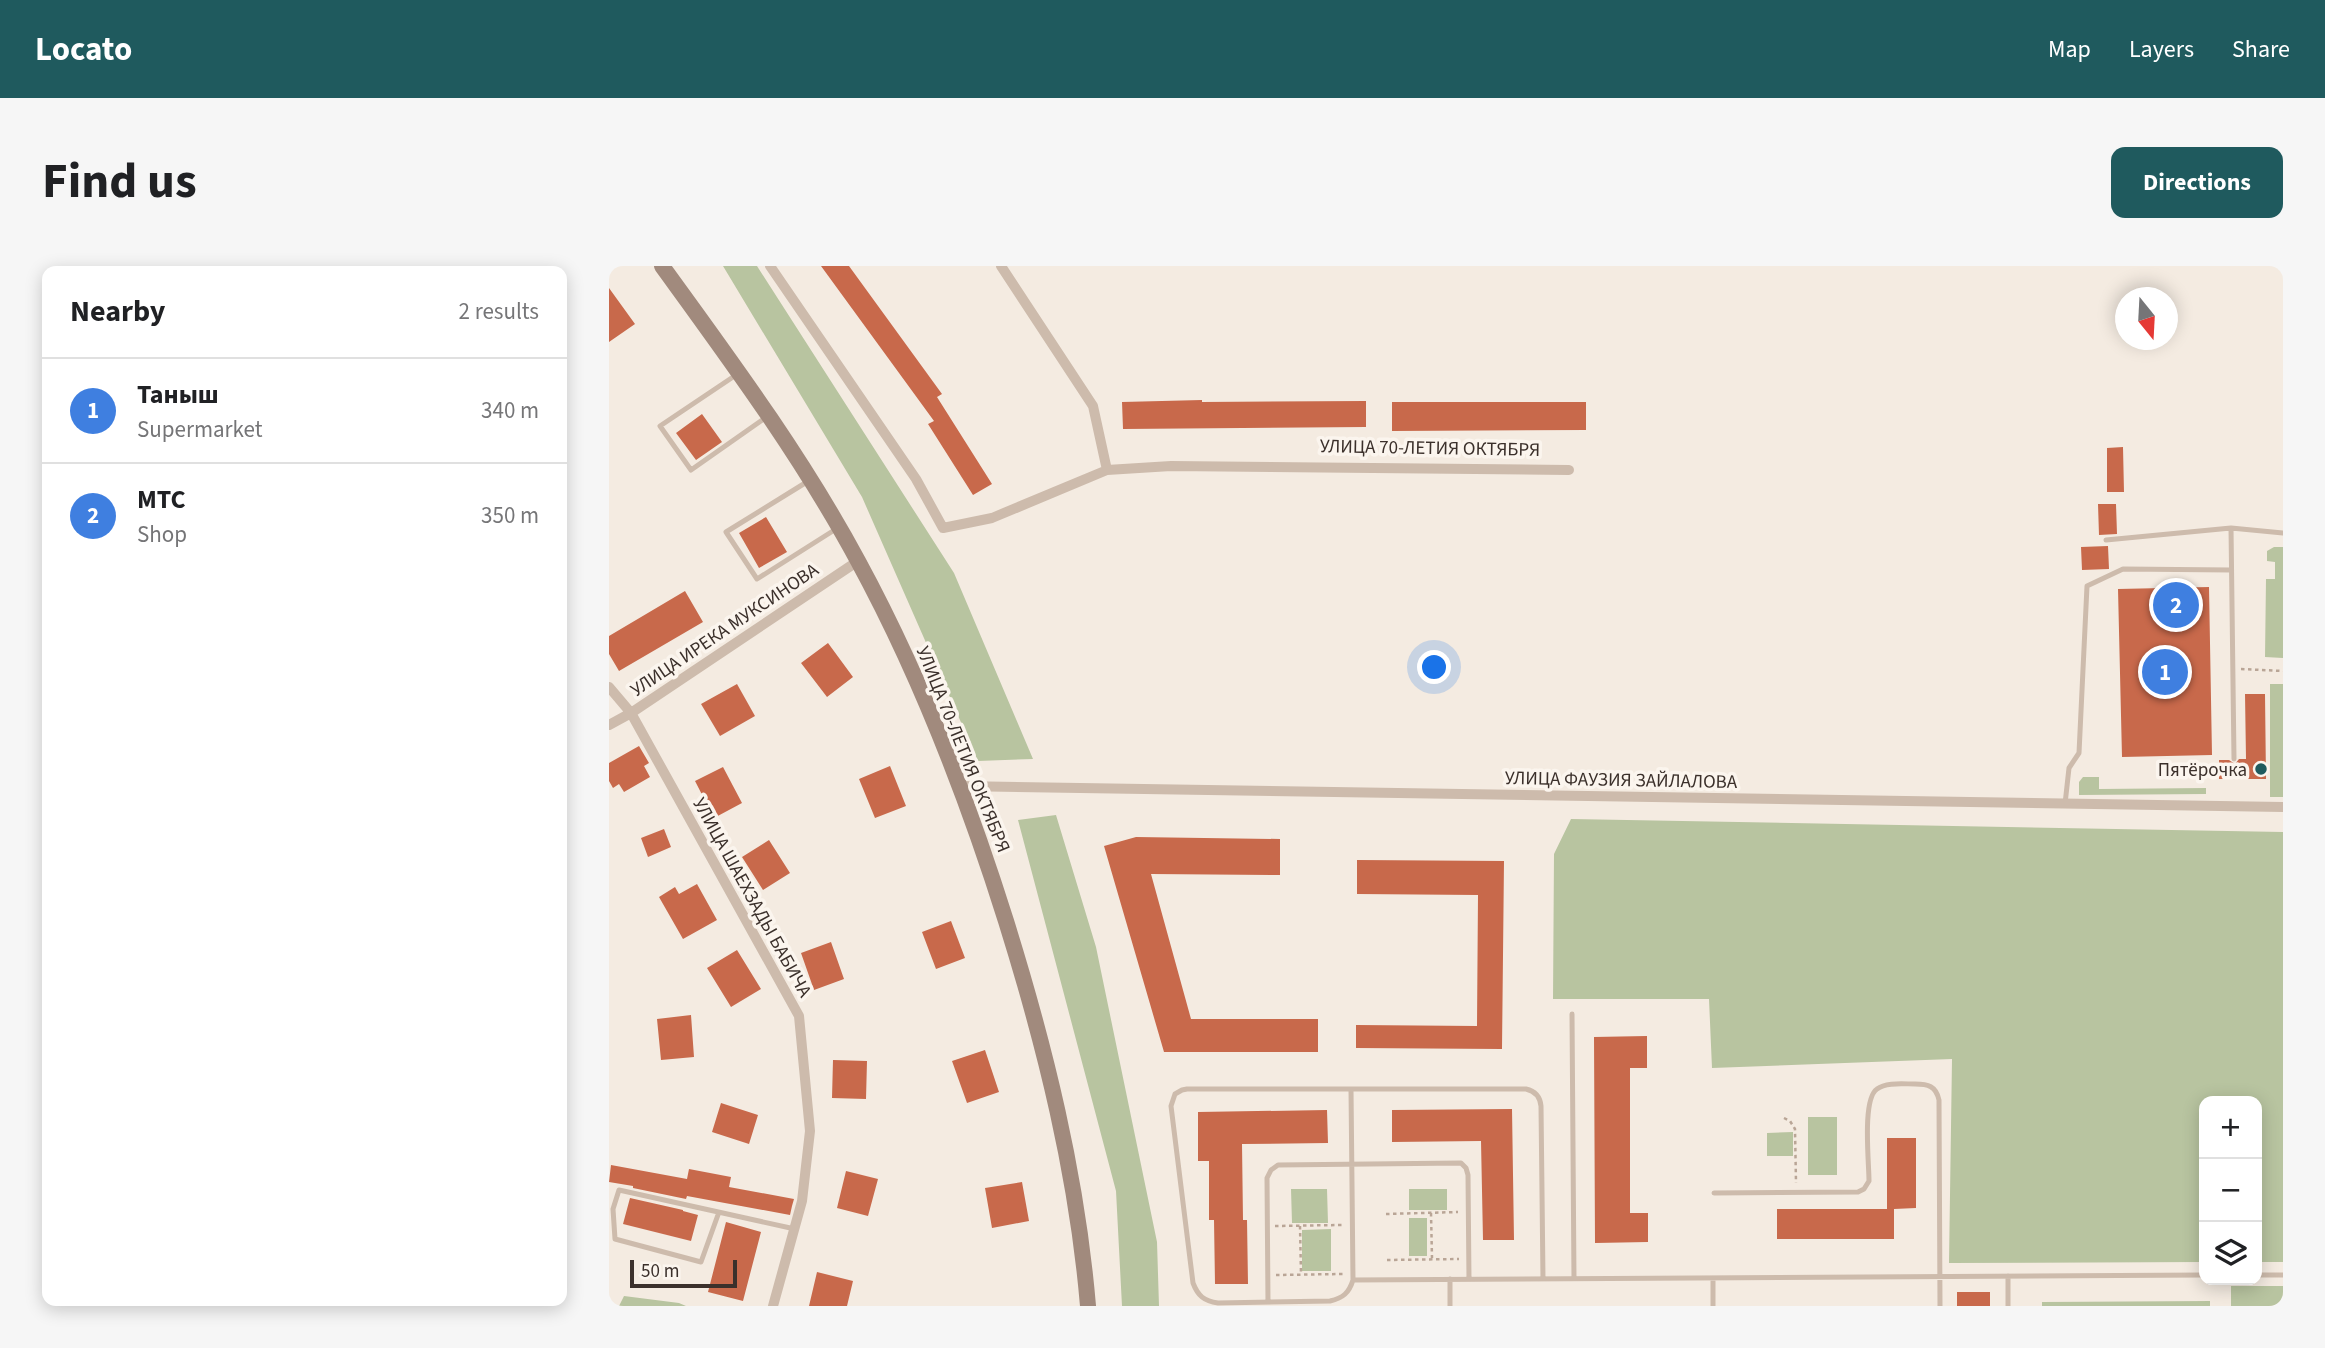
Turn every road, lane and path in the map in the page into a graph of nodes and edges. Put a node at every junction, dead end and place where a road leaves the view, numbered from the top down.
1 (662, 266) edge
2 (770, 266) edge
3 (1002, 266) edge
4 (739, 374) junction
5 (768, 416) junction
6 (1107, 470) junction
7 (1569, 470) dead end
8 (810, 480) junction
9 (838, 527) junction
10 (2231, 528) junction
11 (2283, 533) edge
12 (2106, 540) dead end
13 (858, 561) junction
14 (2231, 570) junction
15 (2233, 668) junction
16 (2283, 671) edge
17 (609, 687) edge
18 (631, 713) junction
19 (609, 726) edge
20 (2234, 759) dead end
21 (959, 786) junction
22 (2065, 804) junction
23 (2283, 807) edge
24 (1572, 1014) dead end
25 (1351, 1089) junction
26 (1784, 1118) dead end
27 (1352, 1164) junction
28 (1795, 1193) junction
29 (1714, 1194) dead end
30 (719, 1212) junction
31 (1468, 1212) junction
32 (1386, 1213) dead end
33 (1431, 1213) junction
34 (1353, 1225) junction
35 (1267, 1226) junction
36 (1300, 1226) junction
37 (795, 1228) junction
38 (1432, 1259) junction
39 (1469, 1259) junction
40 (1387, 1260) dead end
41 (1301, 1274) junction
42 (1268, 1275) junction
43 (2199, 1275) edge
44 (2262, 1275) edge
45 (2283, 1275) edge
46 (2008, 1276) junction
47 (1353, 1277) junction
48 (1940, 1277) junction
49 (1713, 1278) junction
50 (1450, 1279) junction
51 (1469, 1279) junction
52 (1543, 1279) junction
53 (1574, 1279) junction
54 (1268, 1302) junction
55 (773, 1306) edge
56 (1088, 1306) edge
57 (1450, 1306) edge
58 (1713, 1306) edge
59 (1940, 1306) edge
60 (2008, 1306) edge

1 - 4 main road, УЛИЦА 70-ЛЕТИЯ ОКТЯБРЯ
2 - 6 street, УЛИЦА 70-ЛЕТИЯ ОКТЯБРЯ
3 - 6 street
4 - 5 main road, УЛИЦА 70-ЛЕТИЯ ОКТЯБРЯ
4 - 5 lane
5 - 8 main road, УЛИЦА 70-ЛЕТИЯ ОКТЯБРЯ
6 - 7 street, УЛИЦА 70-ЛЕТИЯ ОКТЯБРЯ
8 - 9 main road, УЛИЦА 70-ЛЕТИЯ ОКТЯБРЯ
8 - 9 lane
9 - 13 main road, УЛИЦА 70-ЛЕТИЯ ОКТЯБРЯ
10 - 11 lane
10 - 12 lane
10 - 14 lane
13 - 18 street, УЛИЦА ИРЕКА МУКСИНОВА
13 - 21 main road, УЛИЦА 70-ЛЕТИЯ ОКТЯБРЯ
14 - 15 lane
14 - 22 lane
15 - 16 path
15 - 20 lane
17 - 18 street, УЛИЦА ШАЕХЗАДЫ БАБИЧА
18 - 19 street, УЛИЦА ИРЕКА МУКСИНОВА
18 - 37 street, УЛИЦА ШАЕХЗАДЫ БАБИЧА
21 - 22 street, УЛИЦА ФАУЗИЯ ЗАЙЛАЛОВА
21 - 56 main road, УЛИЦА 70-ЛЕТИЯ ОКТЯБРЯ
22 - 23 street, УЛИЦА ФАУЗИЯ ЗАЙЛАЛОВА
24 - 53 lane
25 - 27 lane
25 - 52 lane
25 - 54 lane
26 - 28 path
27 - 31 lane
27 - 34 lane
27 - 35 lane
28 - 29 lane
28 - 48 lane
30 - 30 lane
30 - 37 lane
31 - 33 path
31 - 39 lane
32 - 33 path
33 - 38 path
34 - 36 path
34 - 47 lane
35 - 36 path
35 - 42 lane
36 - 41 path
37 - 55 street, УЛИЦА ШАЕХЗАДЫ БАБИЧА
38 - 39 path
38 - 40 path
39 - 51 lane
41 - 42 path
41 - 47 path
42 - 54 lane
43 - 46 lane
44 - 45 lane
46 - 48 lane
46 - 60 lane
47 - 50 lane
47 - 54 lane
48 - 49 lane
48 - 59 lane
49 - 53 lane
49 - 58 lane
50 - 51 lane
50 - 57 lane
51 - 52 lane
52 - 53 lane

